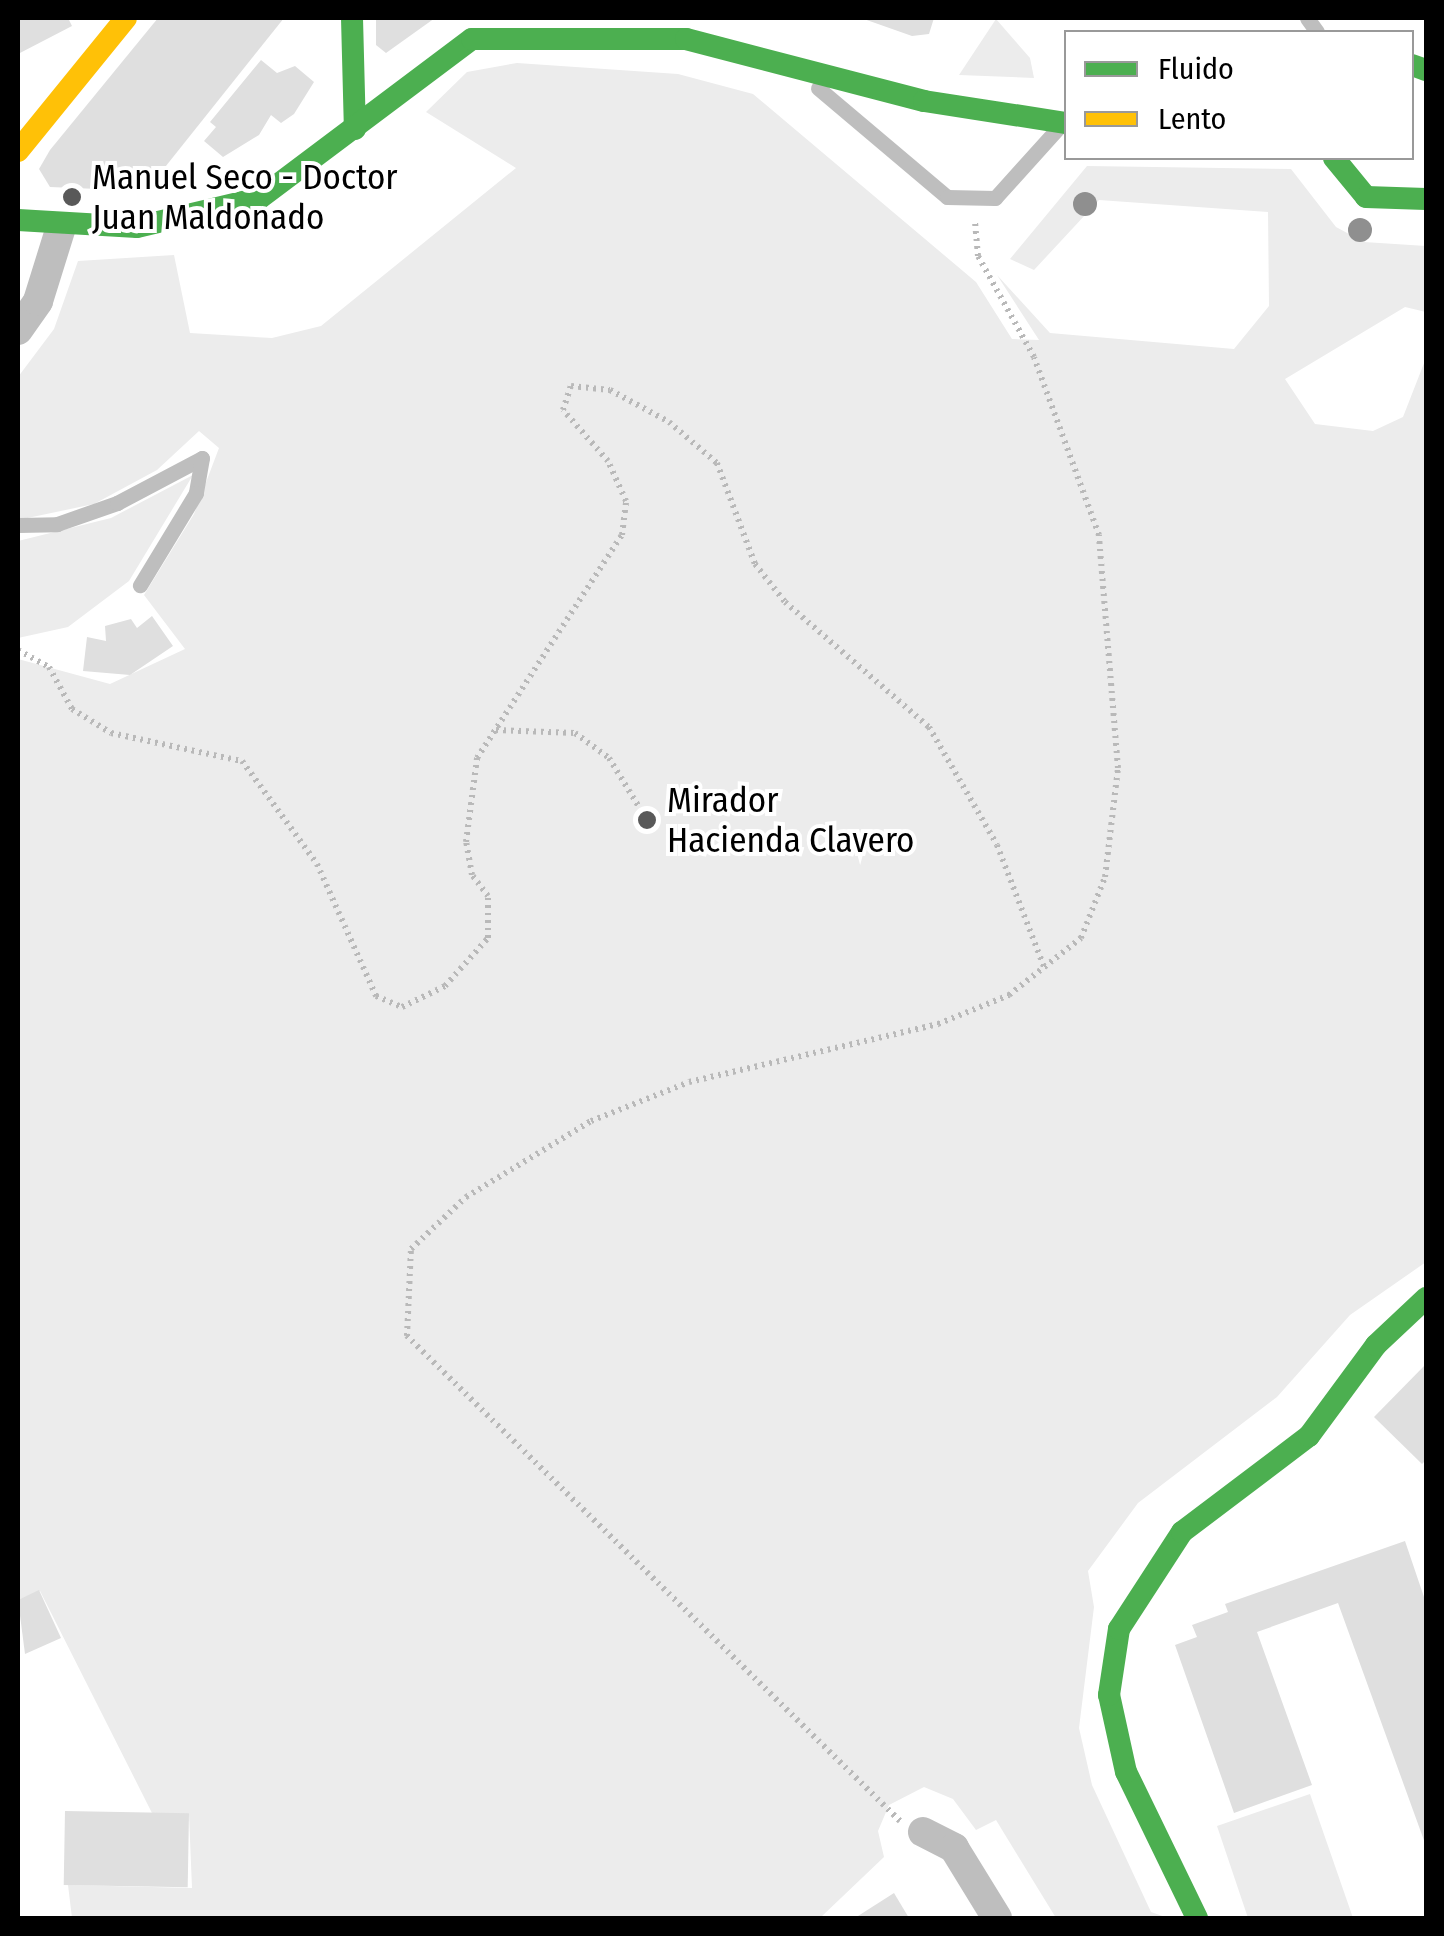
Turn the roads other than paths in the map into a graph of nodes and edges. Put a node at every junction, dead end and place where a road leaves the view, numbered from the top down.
1 (126, 18) edge
2 (352, 18) edge
3 (792, 66) junction
4 (1064, 123) edge
5 (1064, 124) edge
6 (355, 129) junction
7 (18, 151) edge
8 (1336, 160) edge
9 (1426, 199) edge
10 (18, 220) edge
11 (60, 227) junction
12 (18, 330) edge
13 (18, 525) edge
14 (140, 585) dead end
15 (1426, 1299) edge
16 (923, 1832) road end
17 (997, 1918) edge
18 (1197, 1918) edge

1 - 7 street
2 - 6 street
3 - 4 street
3 - 5 lane
3 - 6 street
6 - 11 street
8 - 9 street
10 - 11 street
11 - 12 street
13 - 14 lane
15 - 18 street
16 - 17 street

